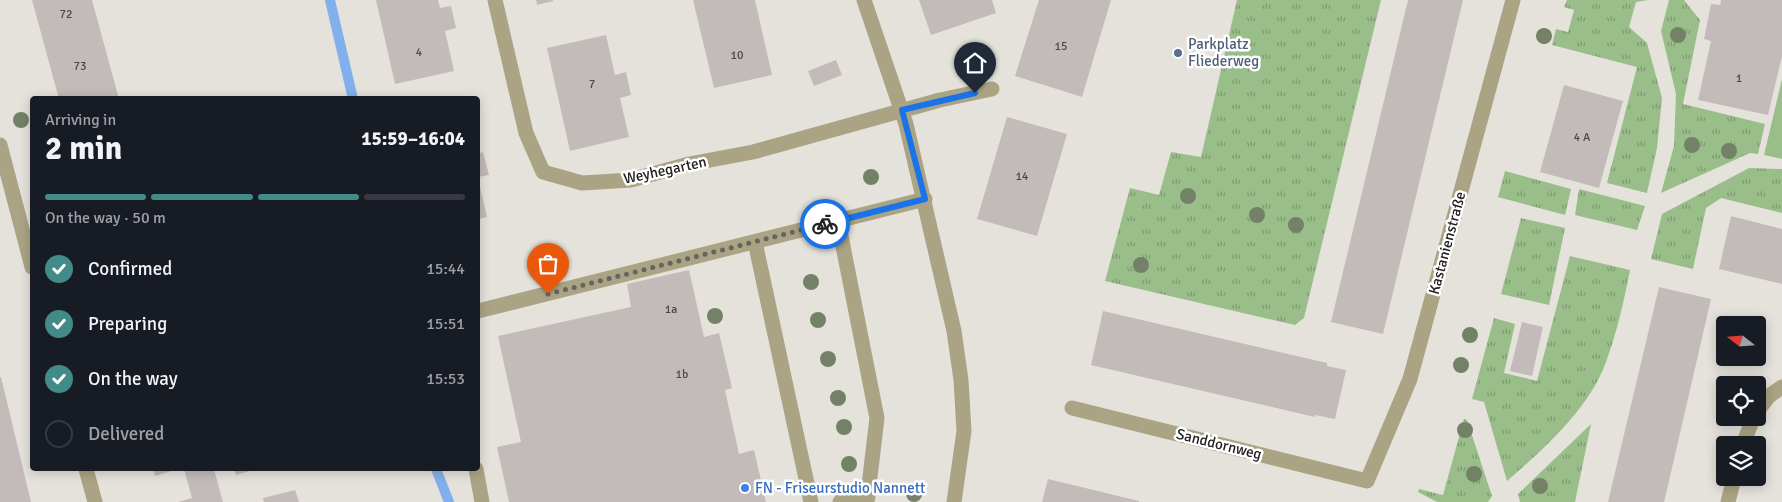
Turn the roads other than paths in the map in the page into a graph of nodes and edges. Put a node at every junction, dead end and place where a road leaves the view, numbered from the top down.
1 (496, 0) edge
2 (864, 0) edge
3 (1513, 0) edge
4 (992, 89) dead end
5 (902, 110) junction
6 (0, 145) edge
7 (925, 199) junction
8 (838, 221) junction
9 (755, 242) junction
10 (30, 259) edge
11 (480, 311) edge
12 (1782, 387) edge
13 (1766, 401) edge
14 (1072, 408) dead end
15 (87, 471) edge
16 (476, 471) edge
17 (1367, 481) joint
18 (1732, 486) edge
19 (868, 499) edge
20 (95, 502) edge
21 (482, 502) edge
22 (811, 502) edge
23 (840, 502) edge
24 (954, 502) edge
25 (1728, 502) edge

1 - 5 street, Weyhegarten
2 - 5 street
3 - 17 street, Kastanienstraße
4 - 5 street, Weyhegarten
5 - 7 street
6 - 10 street
7 - 8 street
7 - 24 street
8 - 9 street
8 - 19 street
9 - 11 street
9 - 22 street
12 - 13 street
14 - 17 street, Sanddornweg
15 - 20 street
16 - 21 street
18 - 25 street
19 - 23 street

